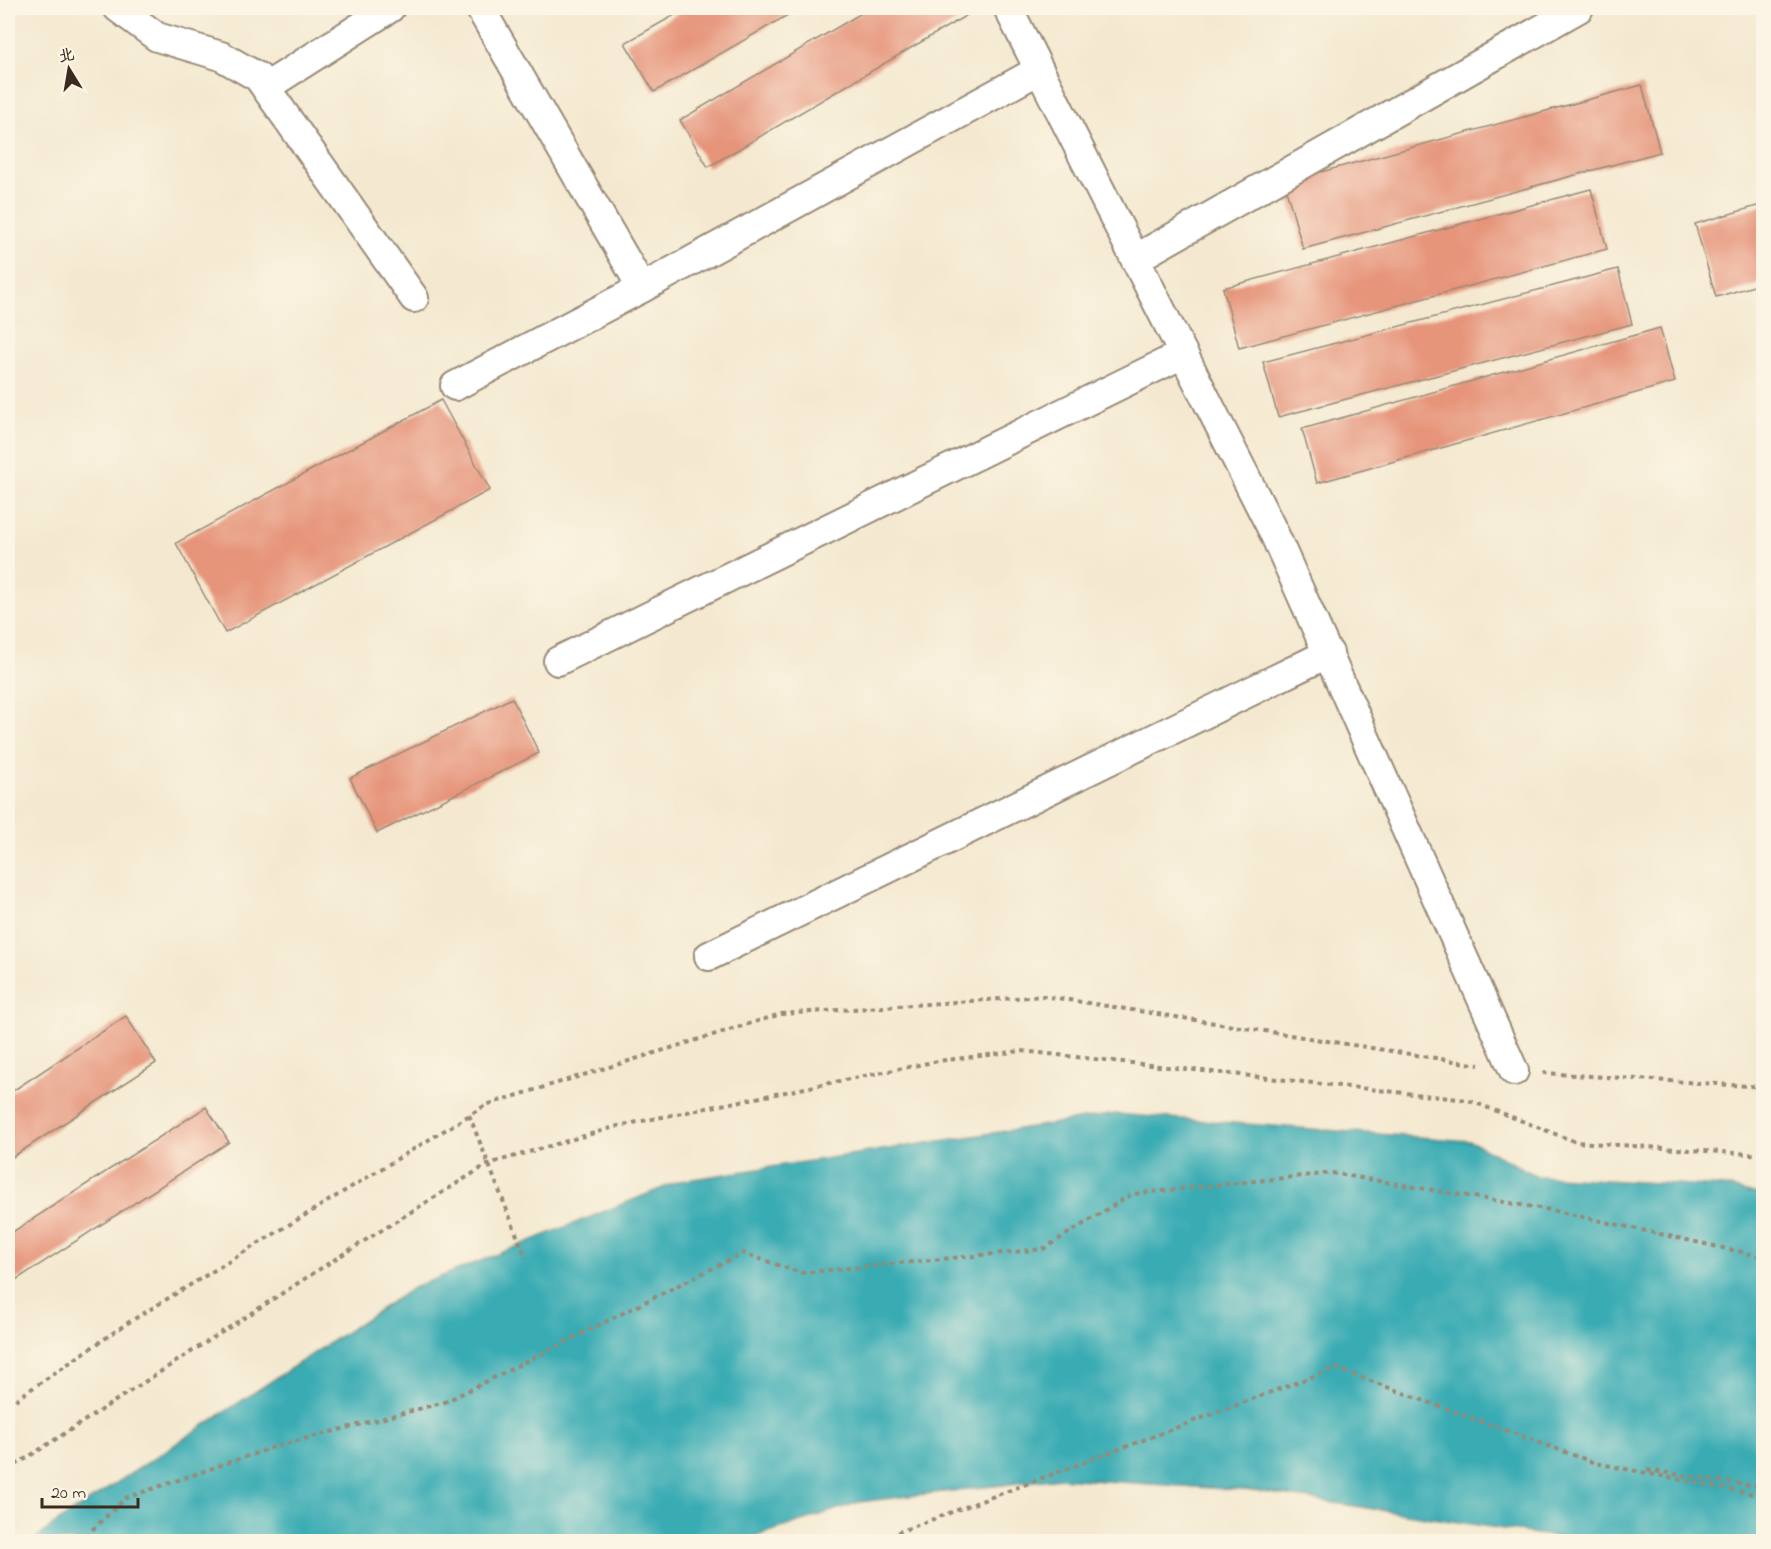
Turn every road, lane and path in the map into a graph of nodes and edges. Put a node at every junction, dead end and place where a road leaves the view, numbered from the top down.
1 (118, 8) edge
2 (390, 8) edge
3 (480, 8) edge
4 (1008, 8) edge
5 (1579, 8) edge
6 (1040, 70) junction
7 (266, 87) junction
8 (1135, 259) junction
9 (642, 288) junction
10 (414, 298) dead end
11 (1184, 354) junction
12 (455, 386) dead end
13 (1329, 653) junction
14 (558, 661) dead end
15 (708, 956) dead end
16 (1514, 1071) junction
17 (1764, 1087) edge
18 (469, 1115) junction
19 (1764, 1155) edge
20 (488, 1164) junction
21 (1764, 1257) edge
22 (526, 1258) dead end
23 (8, 1405) edge
24 (1595, 1463) junction
25 (8, 1470) edge
26 (1764, 1487) edge
27 (1764, 1496) edge
28 (79, 1542) edge
29 (872, 1542) edge

1 - 7 street
2 - 7 street
3 - 9 street
4 - 6 street
5 - 8 street
6 - 8 street
6 - 9 street
7 - 10 street
8 - 11 street
9 - 12 street
11 - 13 street
11 - 14 street
13 - 15 street
13 - 16 street
16 - 17 path
16 - 18 path
18 - 20 path
18 - 23 path
19 - 20 path
20 - 22 path
20 - 25 path
21 - 28 path
24 - 26 path
24 - 27 path
24 - 29 path

